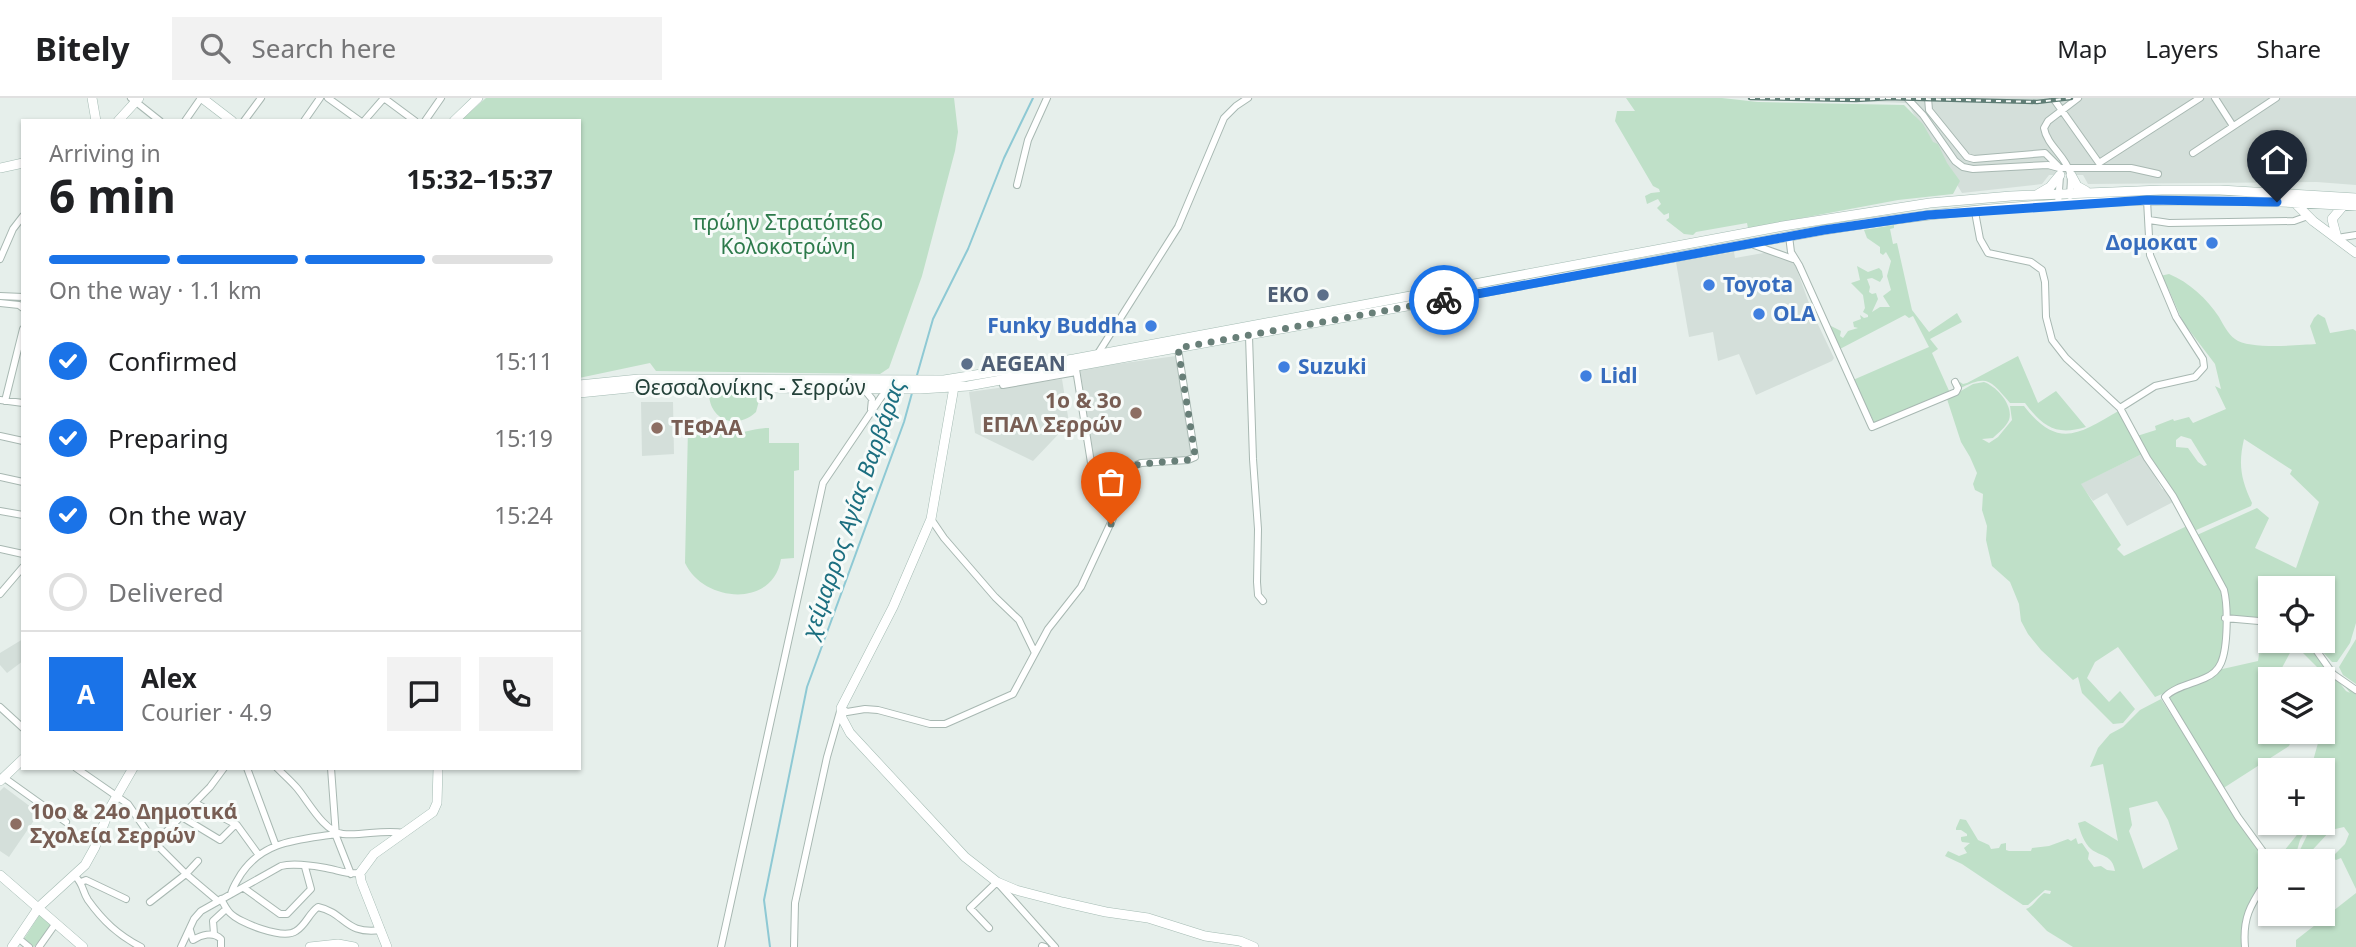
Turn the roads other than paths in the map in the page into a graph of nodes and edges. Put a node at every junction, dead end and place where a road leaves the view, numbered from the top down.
1 (92, 98) edge
2 (202, 98) edge
3 (261, 98) edge
4 (320, 98) edge
5 (328, 98) edge
6 (384, 98) edge
7 (441, 98) edge
8 (478, 98) edge
9 (1047, 98) edge
10 (1248, 98) edge
11 (1907, 98) edge
12 (1922, 98) edge
13 (1928, 98) edge
14 (2053, 98) edge
15 (2078, 98) edge
16 (2200, 98) edge
17 (2215, 98) edge
18 (2276, 98) edge
19 (136, 99) edge
20 (1929, 110) junction
21 (2061, 110) junction
22 (96, 119) edge
23 (120, 119) edge
24 (158, 119) edge
25 (186, 119) edge
26 (229, 119) edge
27 (245, 119) edge
28 (305, 119) edge
29 (359, 119) edge
30 (364, 119) edge
31 (412, 119) edge
32 (426, 119) edge
33 (456, 119) edge
34 (2233, 127) junction
35 (2193, 153) dead end
36 (21, 163) edge
37 (0, 168) edge
38 (2065, 171) junction
39 (2158, 174) dead end
40 (1017, 185) dead end
41 (2091, 192) junction
42 (2070, 194) junction
43 (2037, 195) junction
44 (2356, 198) edge
45 (2058, 200) junction
46 (2147, 200) junction
47 (2295, 203) junction
48 (2069, 205) junction
49 (2343, 205) junction
50 (2356, 206) edge
51 (1975, 212) junction
52 (2308, 216) junction
53 (21, 219) edge
54 (2149, 220) junction
55 (2332, 223) junction
56 (2356, 235) edge
57 (1789, 236) junction
58 (2337, 238) junction
59 (1742, 244) junction
60 (2356, 253) edge
61 (0, 259) edge
62 (1798, 262) junction
63 (0, 296) edge
64 (21, 298) edge
65 (0, 303) edge
66 (21, 306) edge
67 (21, 336) edge
68 (1249, 336) junction
69 (1178, 348) junction
70 (1097, 355) junction
71 (1075, 366) junction
72 (1002, 379) junction
73 (1955, 382) dead end
74 (937, 384) junction
75 (581, 385) edge
76 (897, 385) junction
77 (954, 387) junction
78 (863, 388) junction
79 (581, 393) edge
80 (3, 401) edge
81 (21, 403) edge
82 (2120, 408) junction
83 (867, 417) junction
84 (0, 436) edge
85 (21, 441) edge
86 (0, 477) edge
87 (1099, 481) junction
88 (21, 482) edge
89 (0, 511) edge
90 (21, 515) edge
91 (931, 519) junction
92 (0, 549) edge
93 (21, 554) edge
94 (21, 570) edge
95 (0, 594) edge
96 (1263, 601) dead end
97 (2225, 618) junction
98 (2258, 621) edge
99 (1035, 653) junction
100 (2318, 653) edge
101 (2356, 690) edge
102 (0, 707) edge
103 (841, 708) junction
104 (21, 725) edge
105 (21, 761) edge
106 (79, 770) edge
107 (132, 770) edge
108 (223, 770) edge
109 (248, 770) edge
110 (279, 770) edge
111 (331, 770) edge
112 (438, 770) edge
113 (1, 778) edge
114 (116, 796) junction
115 (195, 803) junction
116 (182, 817) junction
117 (66, 822) dead end
118 (235, 825) junction
119 (336, 833) junction
120 (404, 833) junction
121 (155, 843) junction
122 (276, 846) junction
123 (2261, 849) edge
124 (258, 854) junction
125 (198, 861) dead end
126 (304, 867) junction
127 (186, 874) junction
128 (355, 874) junction
129 (0, 875) edge
130 (78, 879) junction
131 (997, 882) junction
132 (244, 888) junction
133 (2258, 893) edge
134 (231, 894) junction
135 (126, 899) dead end
136 (219, 900) junction
137 (301, 900) junction
138 (150, 902) dead end
139 (39, 907) junction
140 (226, 909) junction
141 (313, 911) junction
142 (57, 923) junction
143 (989, 928) dead end
144 (190, 929) junction
145 (381, 930) junction
146 (214, 934) junction
147 (18, 938) junction
148 (124, 938) junction
149 (194, 944) edge
150 (12, 947) edge
151 (29, 947) edge
152 (39, 947) edge
153 (83, 947) edge
154 (117, 947) edge
155 (141, 947) edge
156 (181, 947) edge
157 (221, 947) edge
158 (310, 947) edge
159 (354, 947) edge
160 (387, 947) edge
161 (721, 947) edge
162 (794, 947) edge
163 (1055, 947) edge
164 (1254, 947) edge
165 (2245, 947) edge

1 - 22 main road
2 - 25 street
2 - 26 main road
3 - 27 street
4 - 28 street
5 - 29 street
6 - 30 street
6 - 31 street
7 - 32 street
8 - 33 main road
9 - 40 street
10 - 70 street
11 - 38 street
12 - 20 street
13 - 20 street
14 - 21 street
15 - 21 street
16 - 21 street
17 - 34 street
18 - 34 street
19 - 23 main road
19 - 24 street
20 - 38 street
21 - 38 street
34 - 35 street
36 - 37 main road
38 - 39 street
38 - 41 main road
38 - 42 street
38 - 43 main road
38 - 45 street
41 - 42 main road
41 - 44 main road
42 - 45 main road
42 - 48 street
43 - 45 main road, Θεσσαλονίκης - Σερρών
43 - 70 main road, Θεσσαλονίκης - Σερρών
45 - 48 main road
45 - 51 main road, Θεσσαλονίκης - Σερρών
46 - 47 main road
46 - 48 main road
46 - 54 street
47 - 49 main road
47 - 52 main road
49 - 50 main road
49 - 55 main road
51 - 57 main road, Θεσσαλονίκης - Σερρών
51 - 82 street
52 - 54 street
52 - 55 main road
52 - 58 main road
53 - 61 street
54 - 82 street
55 - 58 main road
56 - 58 street
57 - 59 main road, Θεσσαλονίκης - Σερρών
57 - 62 street
58 - 60 main road
59 - 62 street
59 - 68 main road, Θεσσαλονίκης - Σερρών
62 - 73 street
63 - 64 street
65 - 66 street
67 - 80 street
68 - 69 main road, Θεσσαλονίκης - Σερρών
68 - 96 street
69 - 71 main road, Θεσσαλονίκης - Σερρών
69 - 87 street
70 - 71 main road, Θεσσαλονίκης - Σερρών
71 - 72 main road, Θεσσαλονίκης - Σερρών
71 - 87 street
72 - 74 main road, Θεσσαλονίκης - Σερρών
72 - 77 main road, Θεσσαλονίκης - Σερρών
74 - 76 main road, Θεσσαλονίκης - Σερρών
74 - 77 main road, Θεσσαλονίκης - Σερρών
75 - 76 main road, Θεσσαλονίκης - Σερρών
76 - 78 main road, Θεσσαλονίκης - Σερρών
76 - 83 street
77 - 91 main road
78 - 79 main road, Θεσσαλονίκης - Σερρών
78 - 83 street
80 - 81 street
82 - 97 street
83 - 161 street
84 - 85 street
86 - 88 street
87 - 99 street
89 - 90 street
91 - 99 street
91 - 103 main road
92 - 93 street
94 - 95 street
97 - 98 street
97 - 123 street
99 - 103 street
100 - 101 street
102 - 104 street
103 - 131 main road
103 - 162 street
105 - 113 main road
106 - 114 street
107 - 114 main road
108 - 115 street
109 - 122 street
110 - 119 street
111 - 119 street
112 - 120 main road
113 - 117 street
114 - 121 street
114 - 130 main road
115 - 116 street
115 - 118 street
116 - 118 street
116 - 121 street
118 - 124 street
119 - 120 street
119 - 122 street
119 - 128 street
120 - 128 main road
121 - 127 street
122 - 124 street
124 - 134 street
125 - 127 street
126 - 128 street
126 - 132 street
126 - 137 street
127 - 136 street
127 - 138 street
128 - 145 main road
129 - 139 main road
130 - 135 street
130 - 139 main road
130 - 148 street
131 - 143 street
131 - 163 street
131 - 164 main road
132 - 134 street
132 - 137 street
133 - 165 street
134 - 136 street
136 - 140 street
136 - 144 street
137 - 141 street
139 - 142 main road
139 - 147 main road
140 - 141 street
140 - 146 street
141 - 145 street
142 - 152 street
142 - 153 main road
144 - 149 street
144 - 156 street
145 - 160 main road
146 - 149 street
146 - 157 street
147 - 150 main road
147 - 151 street
148 - 154 street
148 - 155 street
158 - 159 main road

